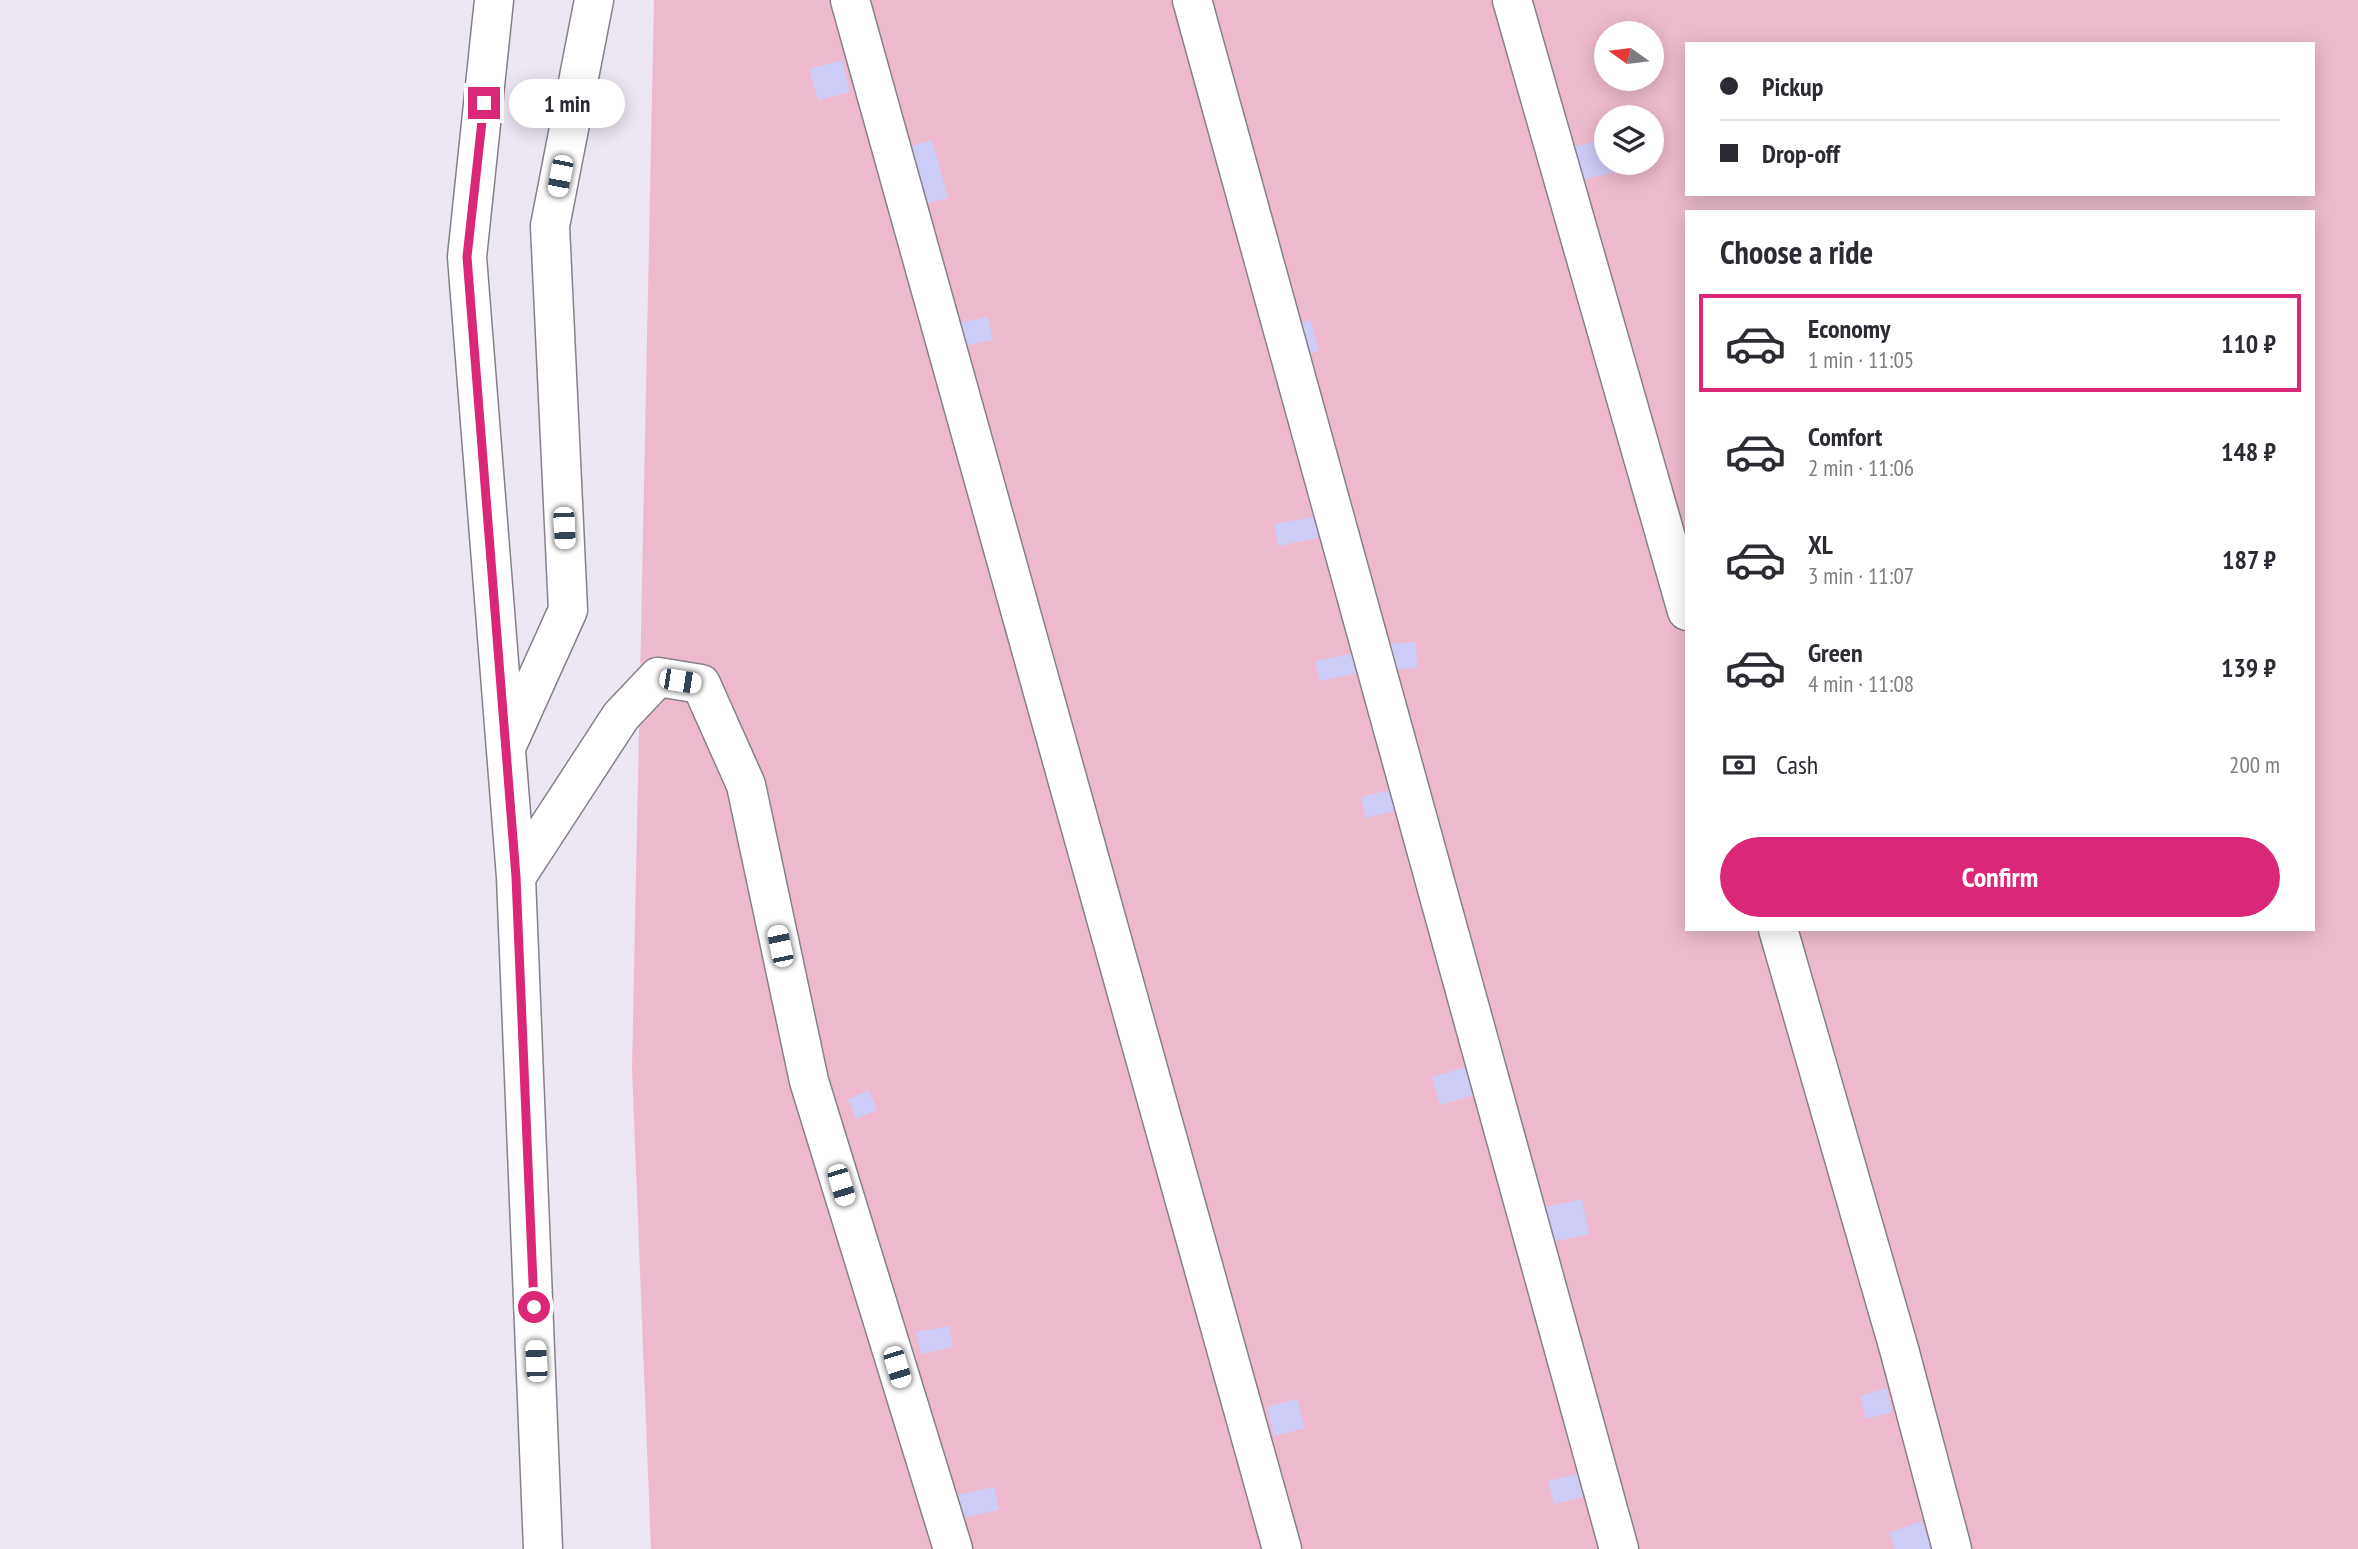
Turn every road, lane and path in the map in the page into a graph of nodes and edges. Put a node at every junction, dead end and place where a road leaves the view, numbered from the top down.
1 (494, 0) edge
2 (594, 0) edge
3 (850, 0) edge
4 (1192, 0) edge
5 (1512, 0) edge
6 (1685, 604) edge
7 (506, 748) junction
8 (516, 877) junction
9 (1779, 931) edge
10 (543, 1549) edge
11 (953, 1549) edge
12 (1282, 1549) edge
13 (1619, 1549) edge
14 (1952, 1549) edge

1 - 7 street
2 - 7 street
3 - 12 street
4 - 13 street
5 - 6 street
7 - 8 street
8 - 10 street
8 - 11 street
9 - 14 street

